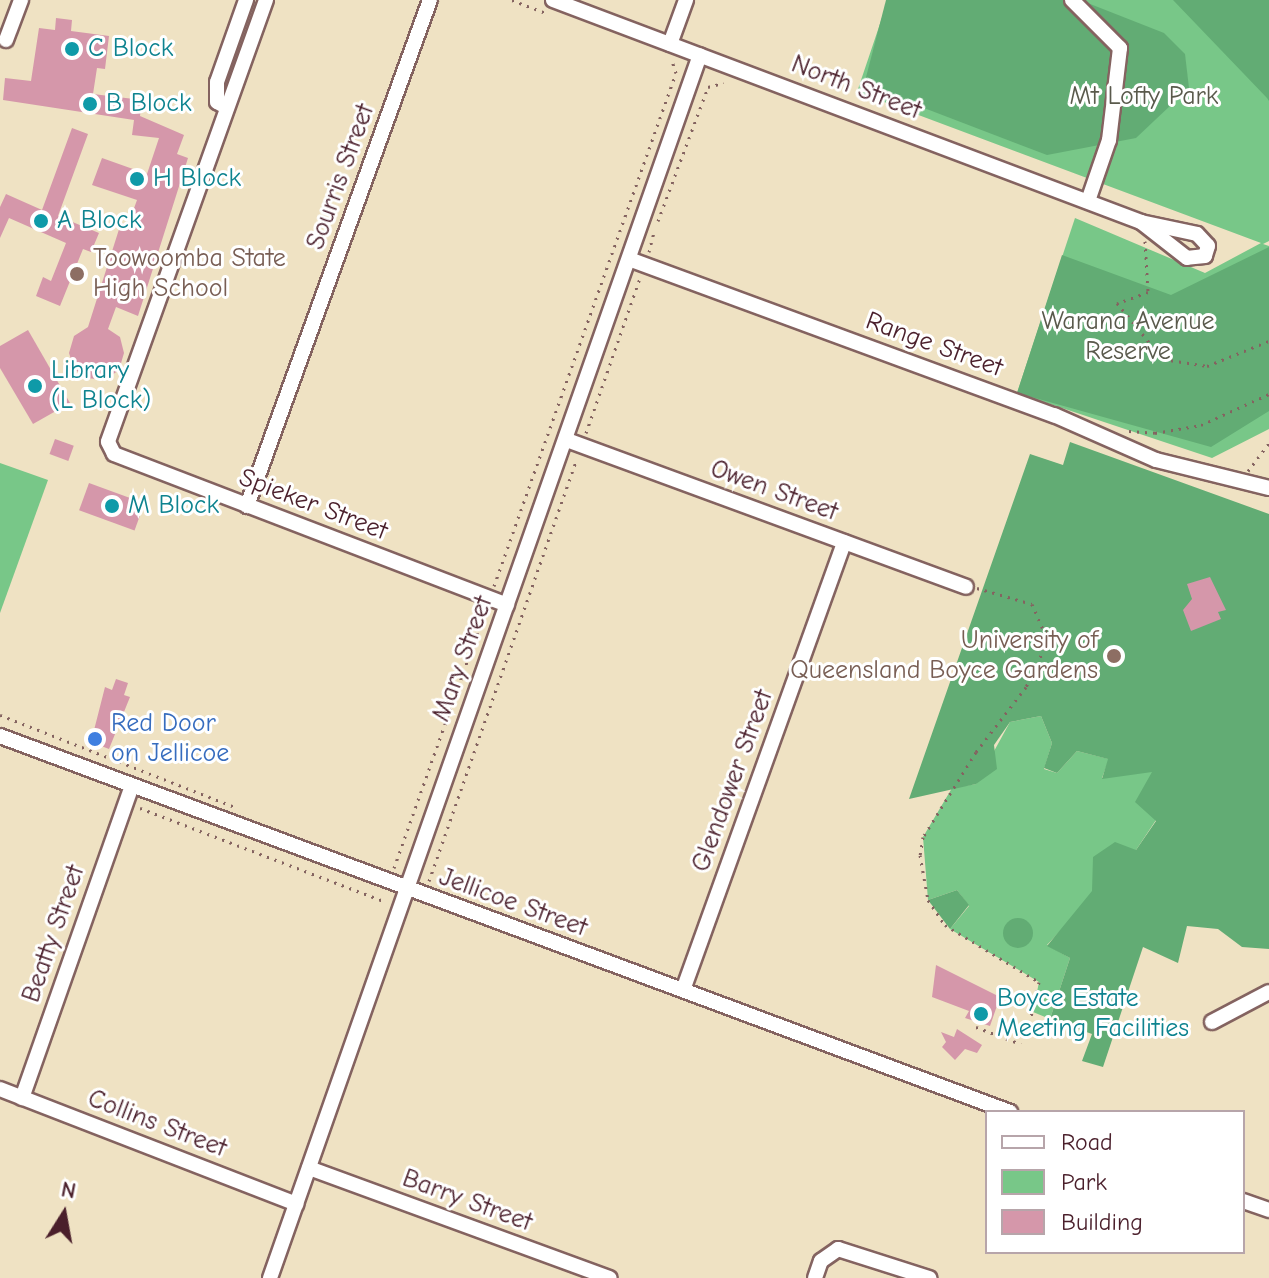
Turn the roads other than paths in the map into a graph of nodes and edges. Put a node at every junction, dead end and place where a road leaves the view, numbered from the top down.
1 (21, 0) edge
2 (246, 0) edge
3 (266, 0) edge
4 (430, 0) edge
5 (553, 0) edge
6 (588, 0) edge
7 (686, 0) edge
8 (1072, 0) edge
9 (595, 16) junction
10 (6, 40) dead end
11 (671, 52) junction
12 (700, 55) junction
13 (226, 107) junction
14 (1088, 201) junction
15 (1141, 222) road end
16 (629, 259) junction
17 (567, 440) junction
18 (1269, 488) edge
19 (247, 506) junction
20 (844, 542) junction
21 (966, 587) road end
22 (507, 605) junction
23 (0, 736) edge
24 (132, 786) junction
25 (407, 890) junction
26 (683, 990) junction
27 (1269, 992) edge
28 (1212, 1022) dead end
29 (0, 1089) edge
30 (22, 1098) junction
31 (1005, 1110) edge
32 (309, 1168) junction
33 (1245, 1202) edge
34 (296, 1204) junction
35 (1269, 1210) edge
36 (270, 1278) edge
37 (609, 1278) edge
38 (815, 1278) edge
39 (929, 1278) edge

1 - 10 street
2 - 13 street
3 - 13 street
4 - 19 street, Sourris Street
5 - 9 street, North Street
6 - 9 street
7 - 11 street
8 - 14 street
9 - 11 street, North Street
11 - 12 street, North Street
12 - 14 street, North Street
12 - 16 street, Mary Street
13 - 19 street, Spieker Street
14 - 15 street, North Street
16 - 17 street, Mary Street
16 - 18 street, Range Street
17 - 20 street, Owen Street
17 - 22 street, Mary Street
19 - 22 street, Spieker Street
20 - 21 street, Owen Street
20 - 26 street, Glendower Street
22 - 25 street, Mary Street
23 - 24 street, Jellicoe Street
24 - 25 street, Jellicoe Street
24 - 30 street, Beatty Street
25 - 26 street, Jellicoe Street
25 - 32 street, Mary Street
26 - 31 street, Jellicoe Street
27 - 28 street
29 - 30 street, Collins Street
30 - 34 street, Collins Street
32 - 34 street, Mary Street
32 - 37 street, Barry Street
33 - 35 street
34 - 36 street, Mary Street
38 - 39 street

